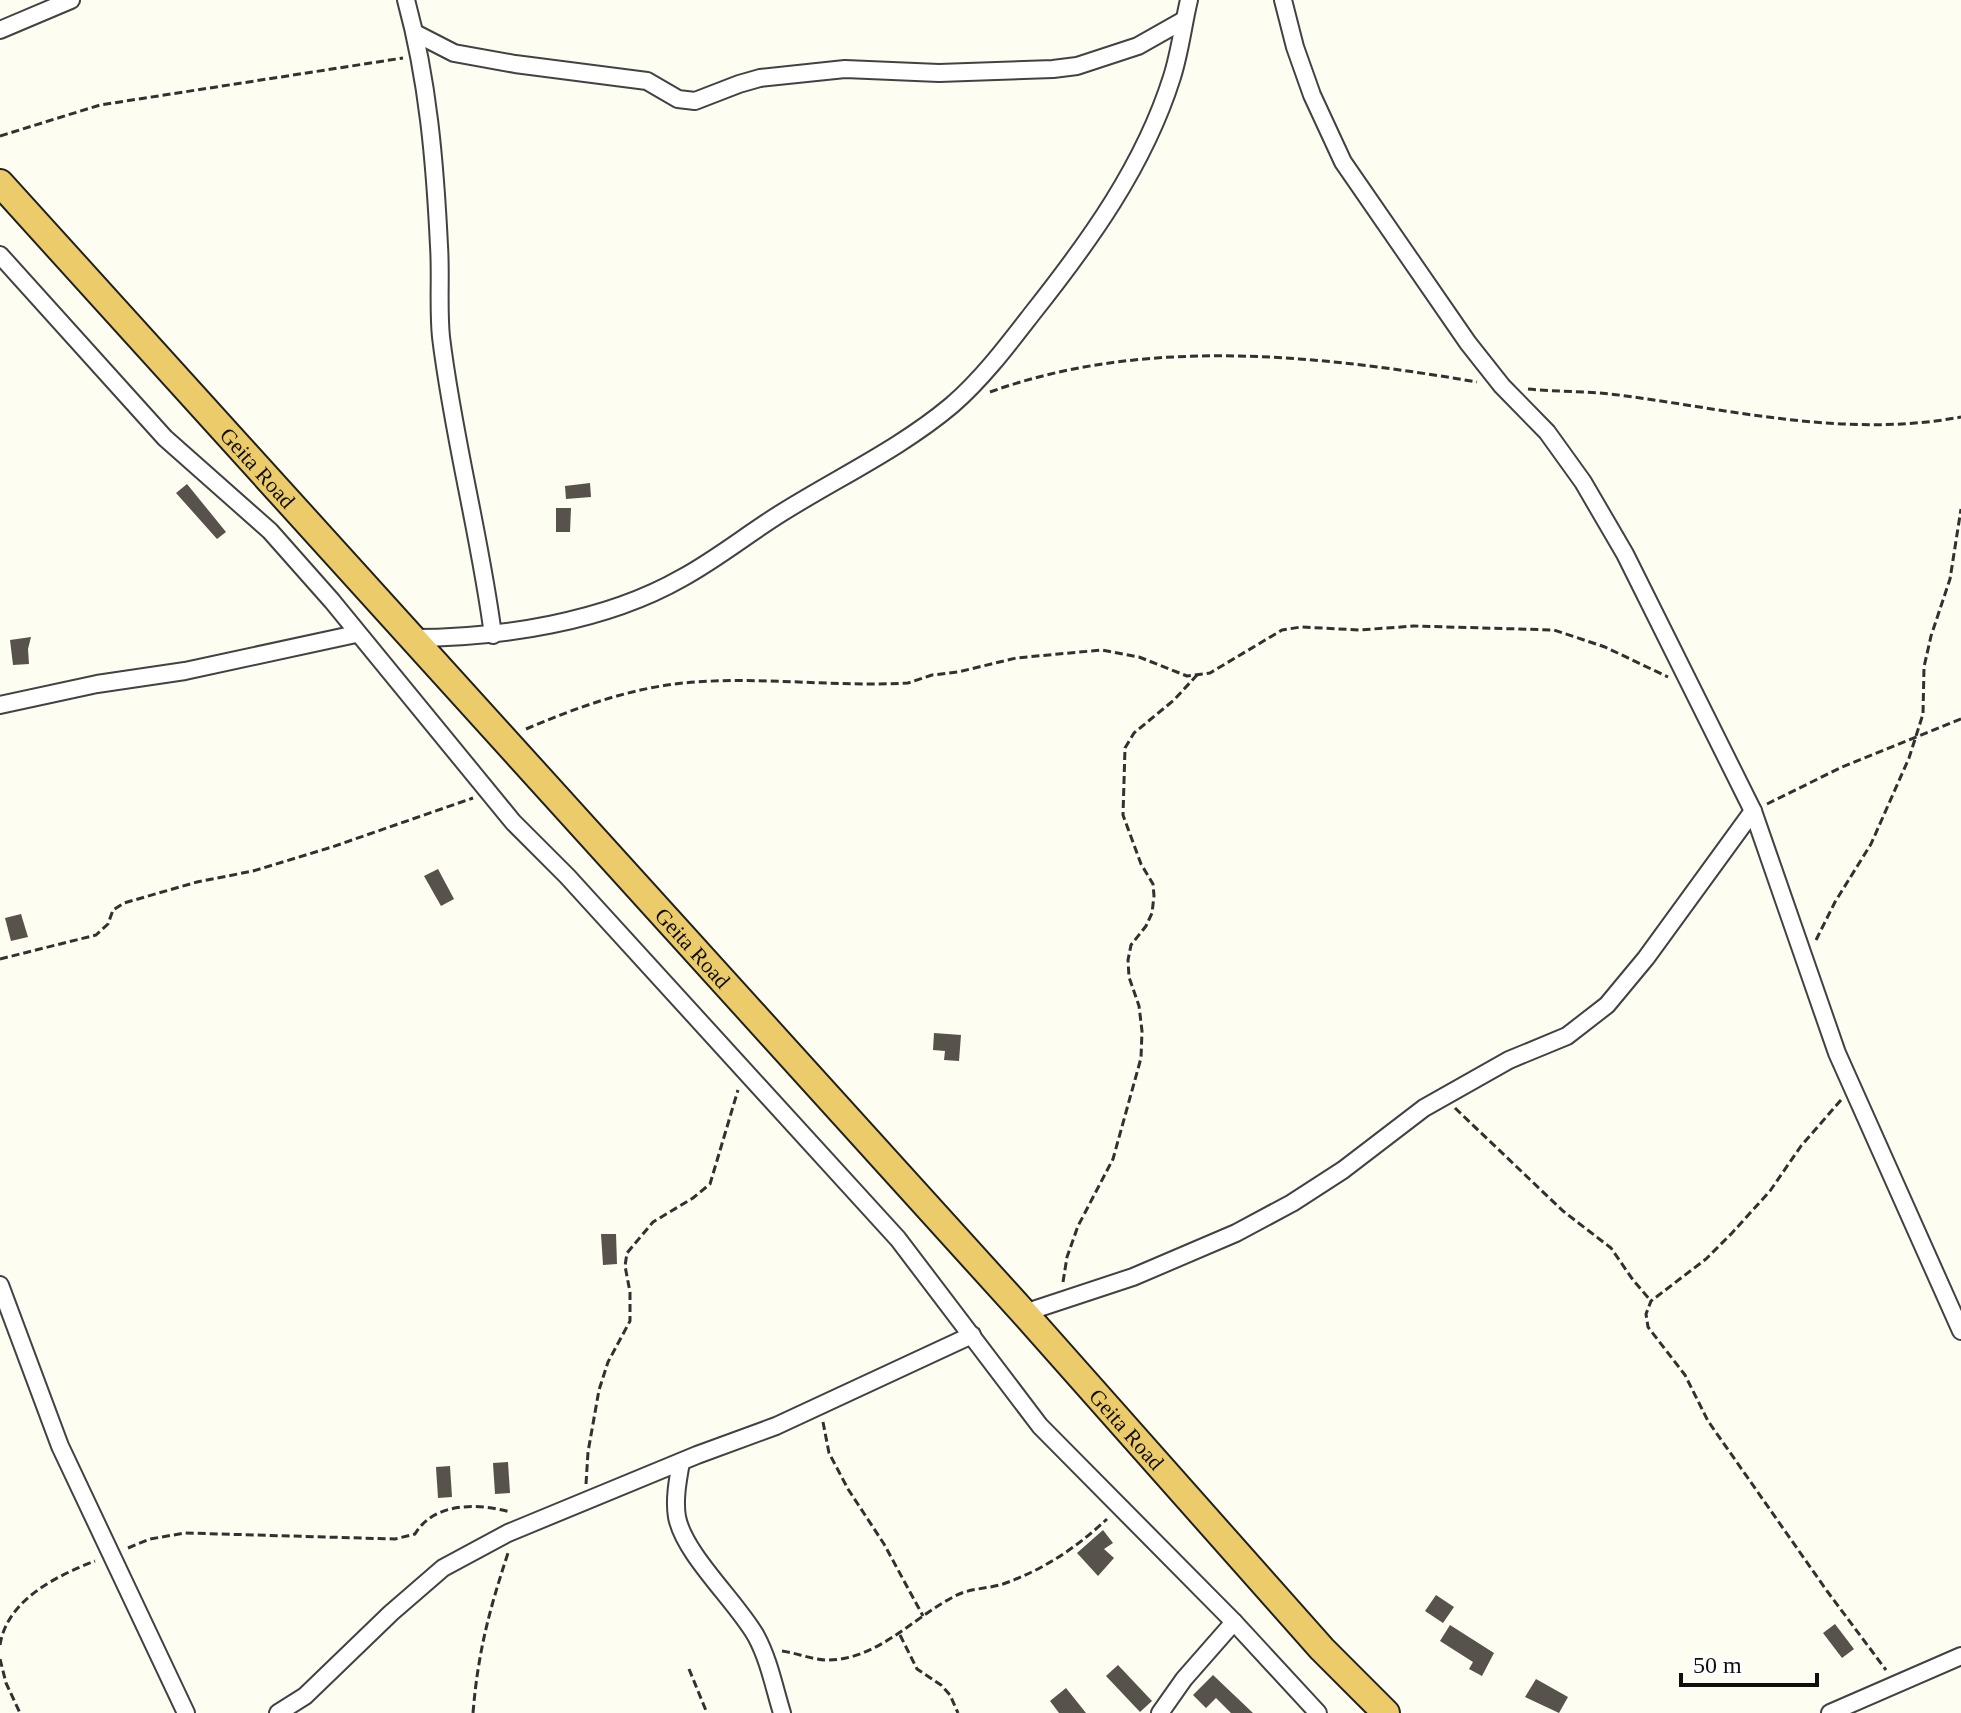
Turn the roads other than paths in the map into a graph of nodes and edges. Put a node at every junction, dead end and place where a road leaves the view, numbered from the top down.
1 (71, 0) edge
2 (406, 0) edge
3 (1189, 0) edge
4 (1283, 0) edge
5 (1184, 20) junction
6 (0, 30) edge
7 (415, 33) junction
8 (0, 183) edge
9 (0, 255) edge
10 (356, 634) junction
11 (493, 635) junction
12 (413, 638) junction
13 (0, 705) edge
14 (1753, 811) junction
15 (0, 1285) edge
16 (1024, 1313) junction
17 (1961, 1331) edge
18 (972, 1335) junction
19 (681, 1462) junction
20 (1234, 1622) junction
21 (1961, 1656) edge
22 (186, 1713) edge
23 (278, 1713) edge
24 (782, 1713) edge
25 (1160, 1713) edge
26 (1318, 1713) edge
27 (1386, 1713) edge
28 (1830, 1713) edge

1 - 6 street
2 - 7 street
3 - 5 street
4 - 14 street
5 - 7 street
5 - 11 street
7 - 11 street
8 - 12 highway, Geita Road
9 - 10 street
10 - 13 street
10 - 18 street
11 - 12 street
12 - 16 highway, Geita Road
14 - 16 street
14 - 17 street
15 - 22 street
16 - 27 highway, Geita Road
18 - 19 street
18 - 20 street
19 - 23 street
19 - 24 street
20 - 25 street
20 - 26 street
21 - 28 street

